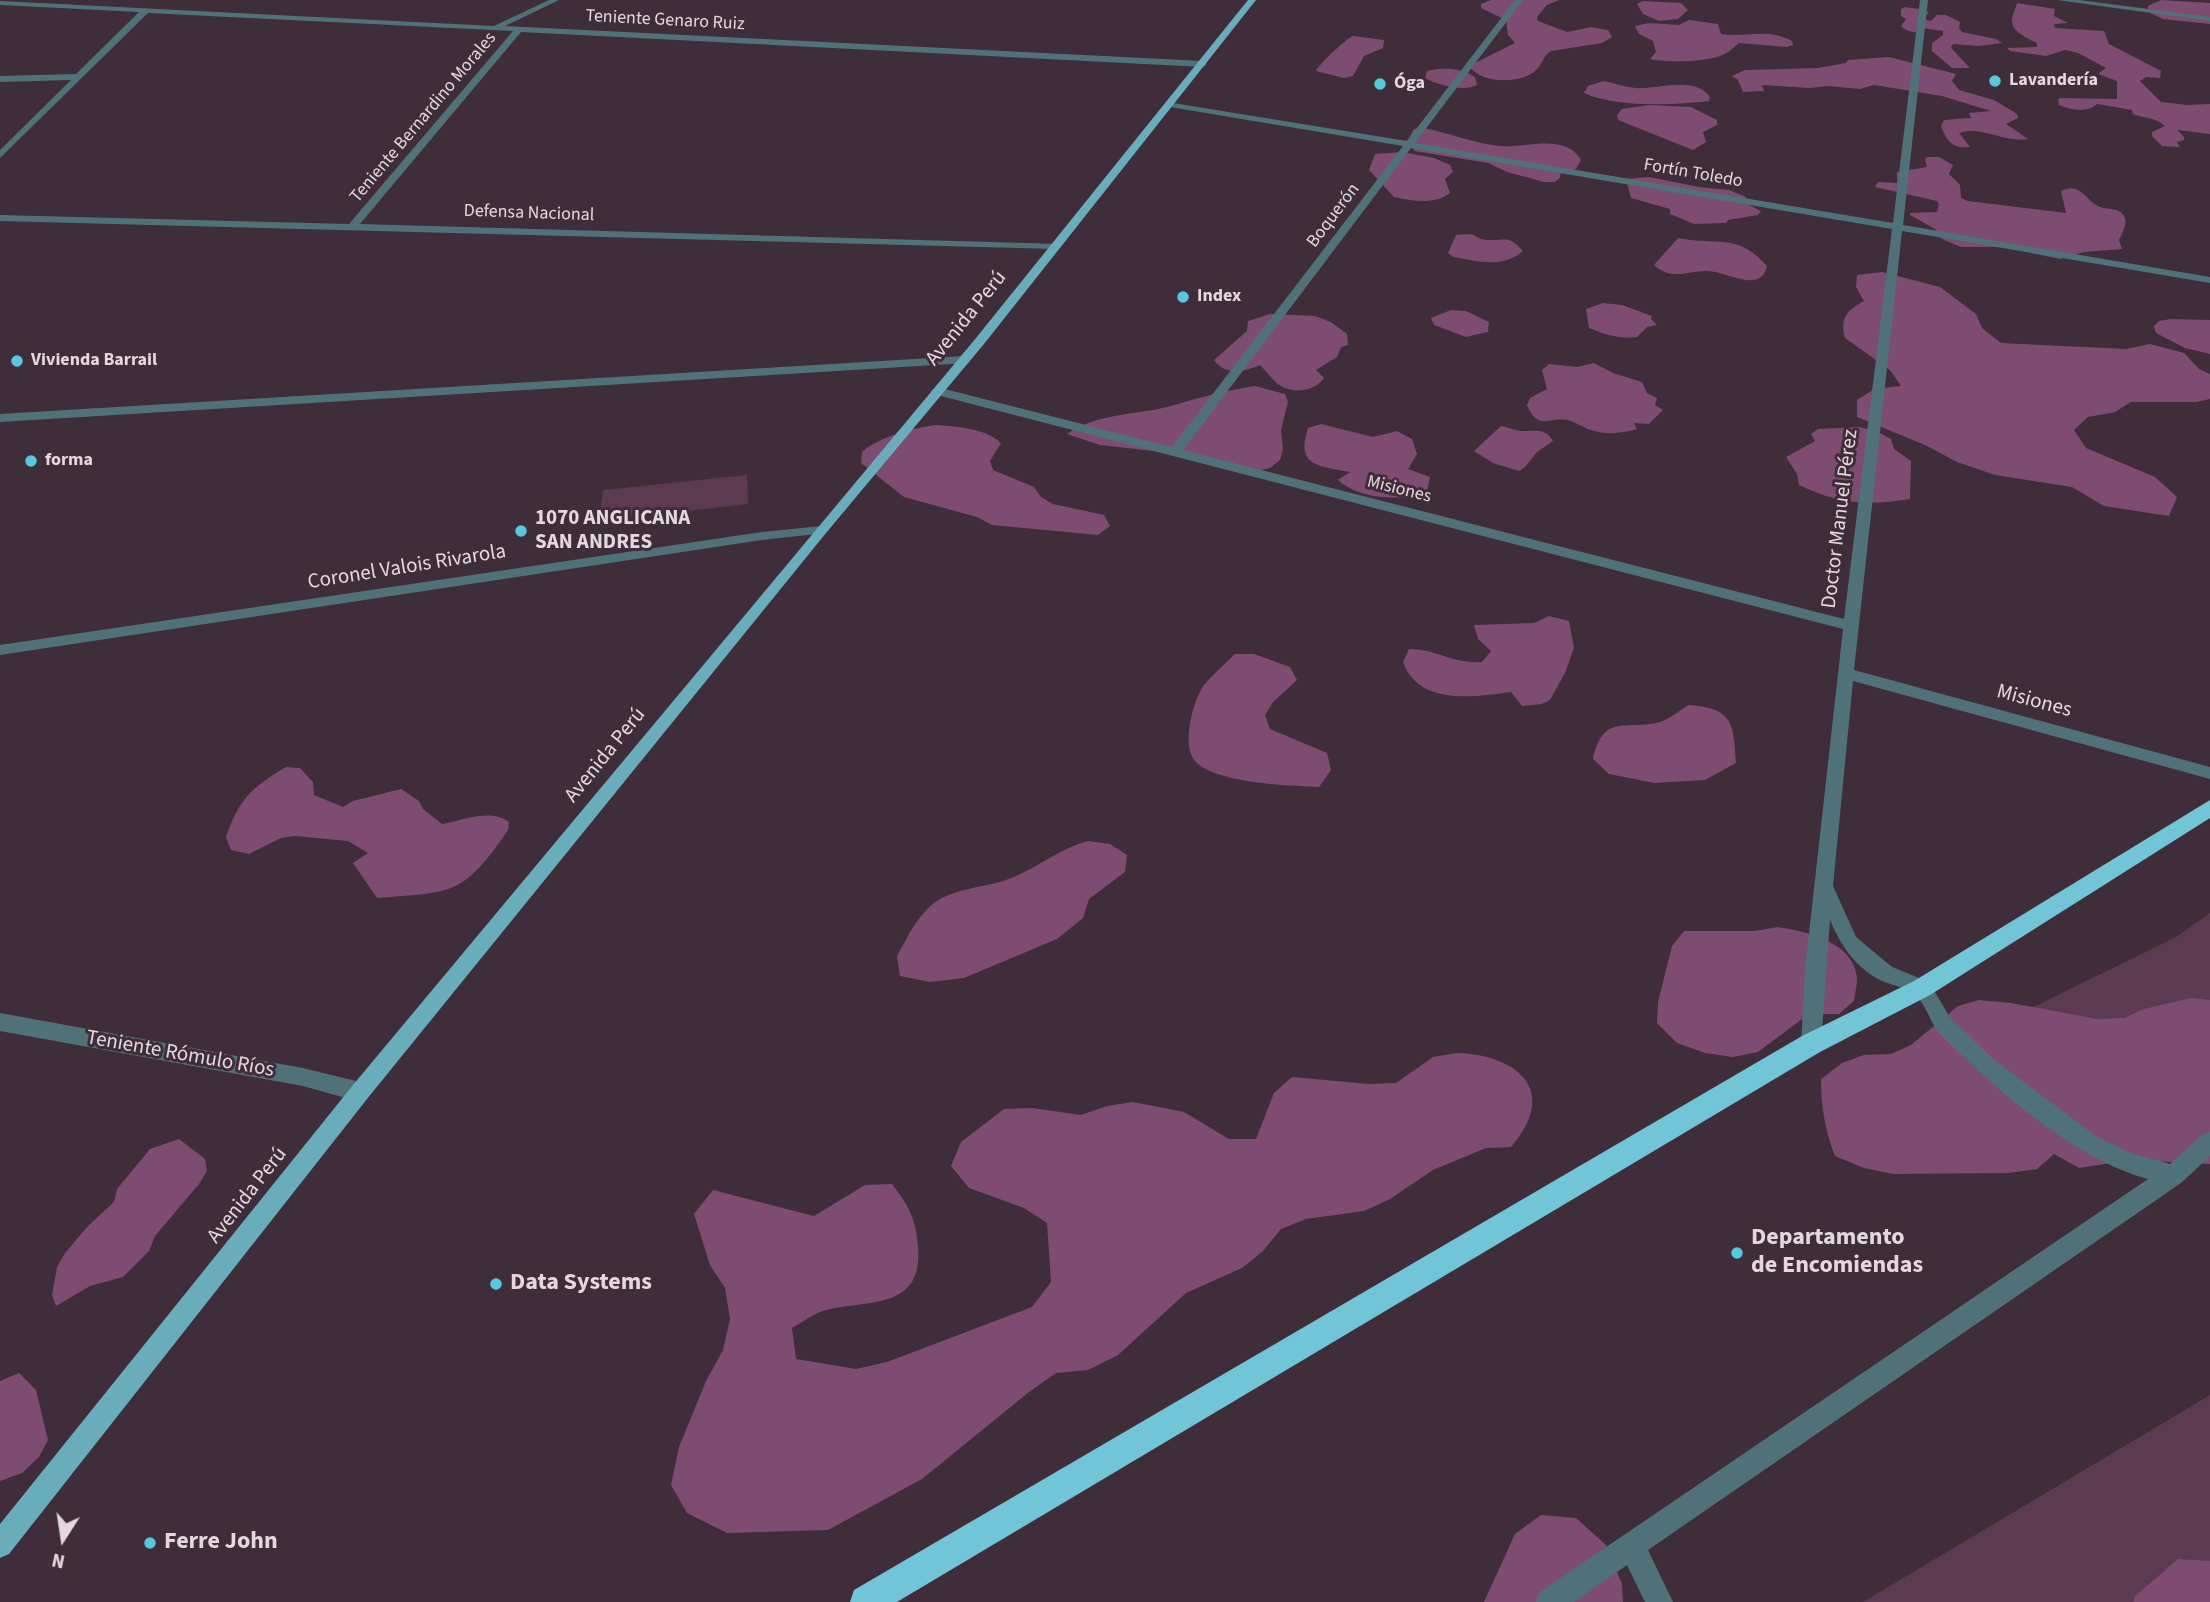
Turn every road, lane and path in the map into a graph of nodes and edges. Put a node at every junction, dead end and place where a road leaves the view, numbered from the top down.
1 (555, 0) edge
2 (1252, 0) edge
3 (1519, 0) edge
4 (1924, 0) edge
5 (2061, 0) edge
6 (172, 1) edge
7 (0, 3) edge
8 (145, 11) junction
9 (2210, 19) edge
10 (494, 28) junction
11 (519, 29) junction
12 (1203, 64) junction
13 (79, 77) junction
14 (0, 79) edge
15 (1170, 104) junction
16 (1410, 145) junction
17 (0, 155) edge
18 (0, 218) edge
19 (353, 226) junction
20 (1898, 227) junction
21 (1056, 246) junction
22 (2210, 280) edge
23 (964, 360) junction
24 (937, 391) junction
25 (0, 418) edge
26 (1175, 452) junction
27 (821, 530) junction
28 (1851, 626) junction
29 (0, 650) edge
30 (1847, 674) junction
31 (2210, 773) edge
32 (2210, 808) edge
33 (1825, 885) junction
34 (1922, 988) junction
35 (0, 1022) edge
36 (1811, 1044) junction
37 (360, 1092) junction
38 (2210, 1142) edge
39 (2173, 1175) junction
40 (0, 1545) edge
41 (1632, 1545) junction
42 (866, 1602) edge
43 (1550, 1602) edge
44 (1659, 1602) edge

1 - 10 street, Teniente Bernardino Morales
2 - 12 main road, Avenida Perú
3 - 16 street, Boquerón
4 - 20 street, Doctor Manuel Pérez
5 - 9 street
6 - 8 street
7 - 8 street, Teniente Genaro Ruiz
8 - 10 street, Teniente Genaro Ruiz
8 - 13 street
10 - 11 street, Teniente Genaro Ruiz
11 - 12 street, Teniente Genaro Ruiz
11 - 19 street, Teniente Bernardino Morales
12 - 15 main road, Avenida Perú
13 - 14 street
13 - 17 street
15 - 16 street, Fortín Toledo
15 - 21 main road, Avenida Perú
16 - 20 street, Fortín Toledo
16 - 26 street, Boquerón
18 - 19 street, Defensa Nacional
19 - 21 street, Defensa Nacional
20 - 22 street, Fortín Toledo
20 - 28 street, Doctor Manuel Pérez
21 - 23 main road, Avenida Perú
23 - 24 main road, Avenida Perú
23 - 25 street
24 - 26 street, Misiones
24 - 27 main road, Avenida Perú
26 - 28 street, Misiones
27 - 29 street, Coronel Valois Rivarola
27 - 37 main road, Avenida Perú
28 - 30 street, Doctor Manuel Pérez
30 - 31 street, Misiones
30 - 33 street, Doctor Manuel Pérez
32 - 34 highway
33 - 34 street
33 - 36 street, Doctor Manuel Pérez
34 - 36 highway
34 - 39 street
35 - 37 street, Teniente Rómulo Ríos
36 - 42 highway
37 - 40 main road, Avenida Perú
38 - 39 street
39 - 41 street
41 - 43 street
41 - 44 street

